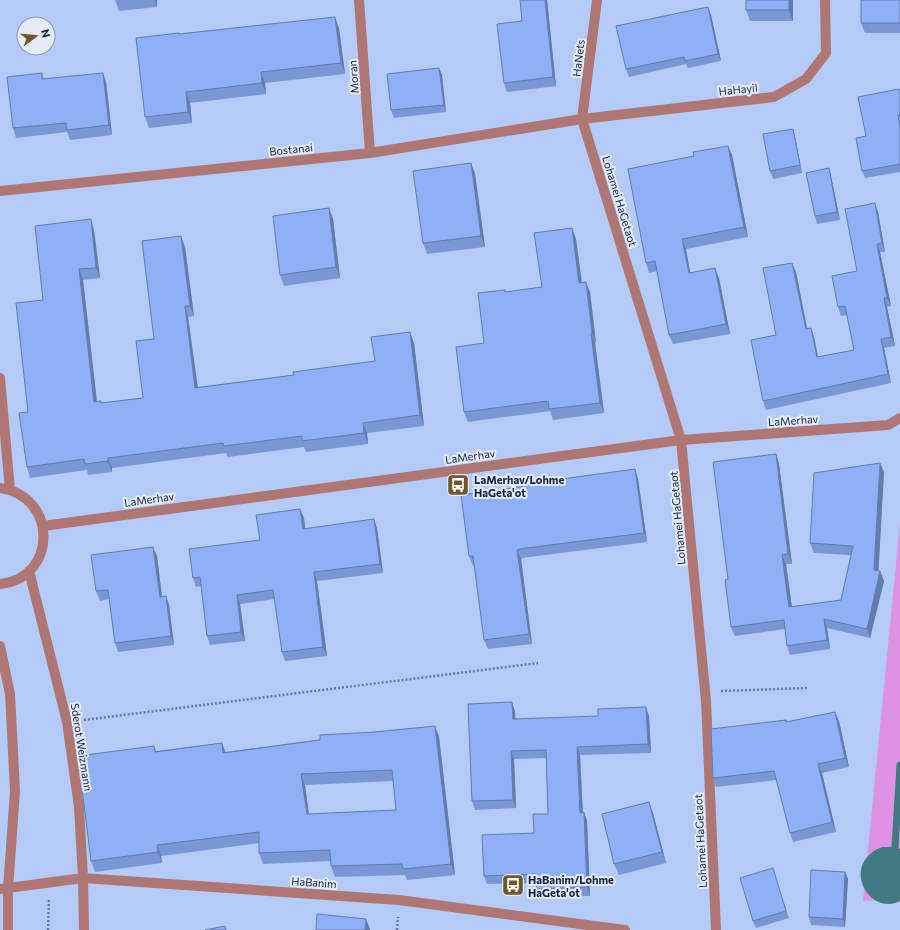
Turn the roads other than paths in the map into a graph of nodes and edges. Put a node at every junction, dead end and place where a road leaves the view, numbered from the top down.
1 (359, 0) edge
2 (597, 0) edge
3 (825, 0) edge
4 (582, 119) junction
5 (370, 153) junction
6 (0, 191) edge
7 (0, 378) edge
8 (900, 418) edge
9 (681, 440) junction
10 (5, 489) edge
11 (43, 526) junction
12 (29, 571) junction
13 (0, 584) edge
14 (0, 646) edge
15 (83, 878) junction
16 (4, 889) edge
17 (8, 930) edge
18 (84, 930) edge
19 (625, 930) edge
20 (716, 930) edge

1 - 5 street, Moran
2 - 4 street, HaNets
3 - 4 street, HaHayil
4 - 5 street, Bostanai
4 - 9 street, Lohamei HaGetaot
5 - 6 street, Bostanai
7 - 10 street
8 - 9 street, LaMerhav
9 - 11 street, LaMerhav
9 - 20 street, Lohamei HaGetaot
10 - 11 street
11 - 12 street
12 - 13 street
12 - 15 street, Sderot Weizmann
14 - 16 street
15 - 16 street, HaBanim
15 - 18 street, Sderot Weizmann
15 - 19 street, HaBanim
16 - 17 street

